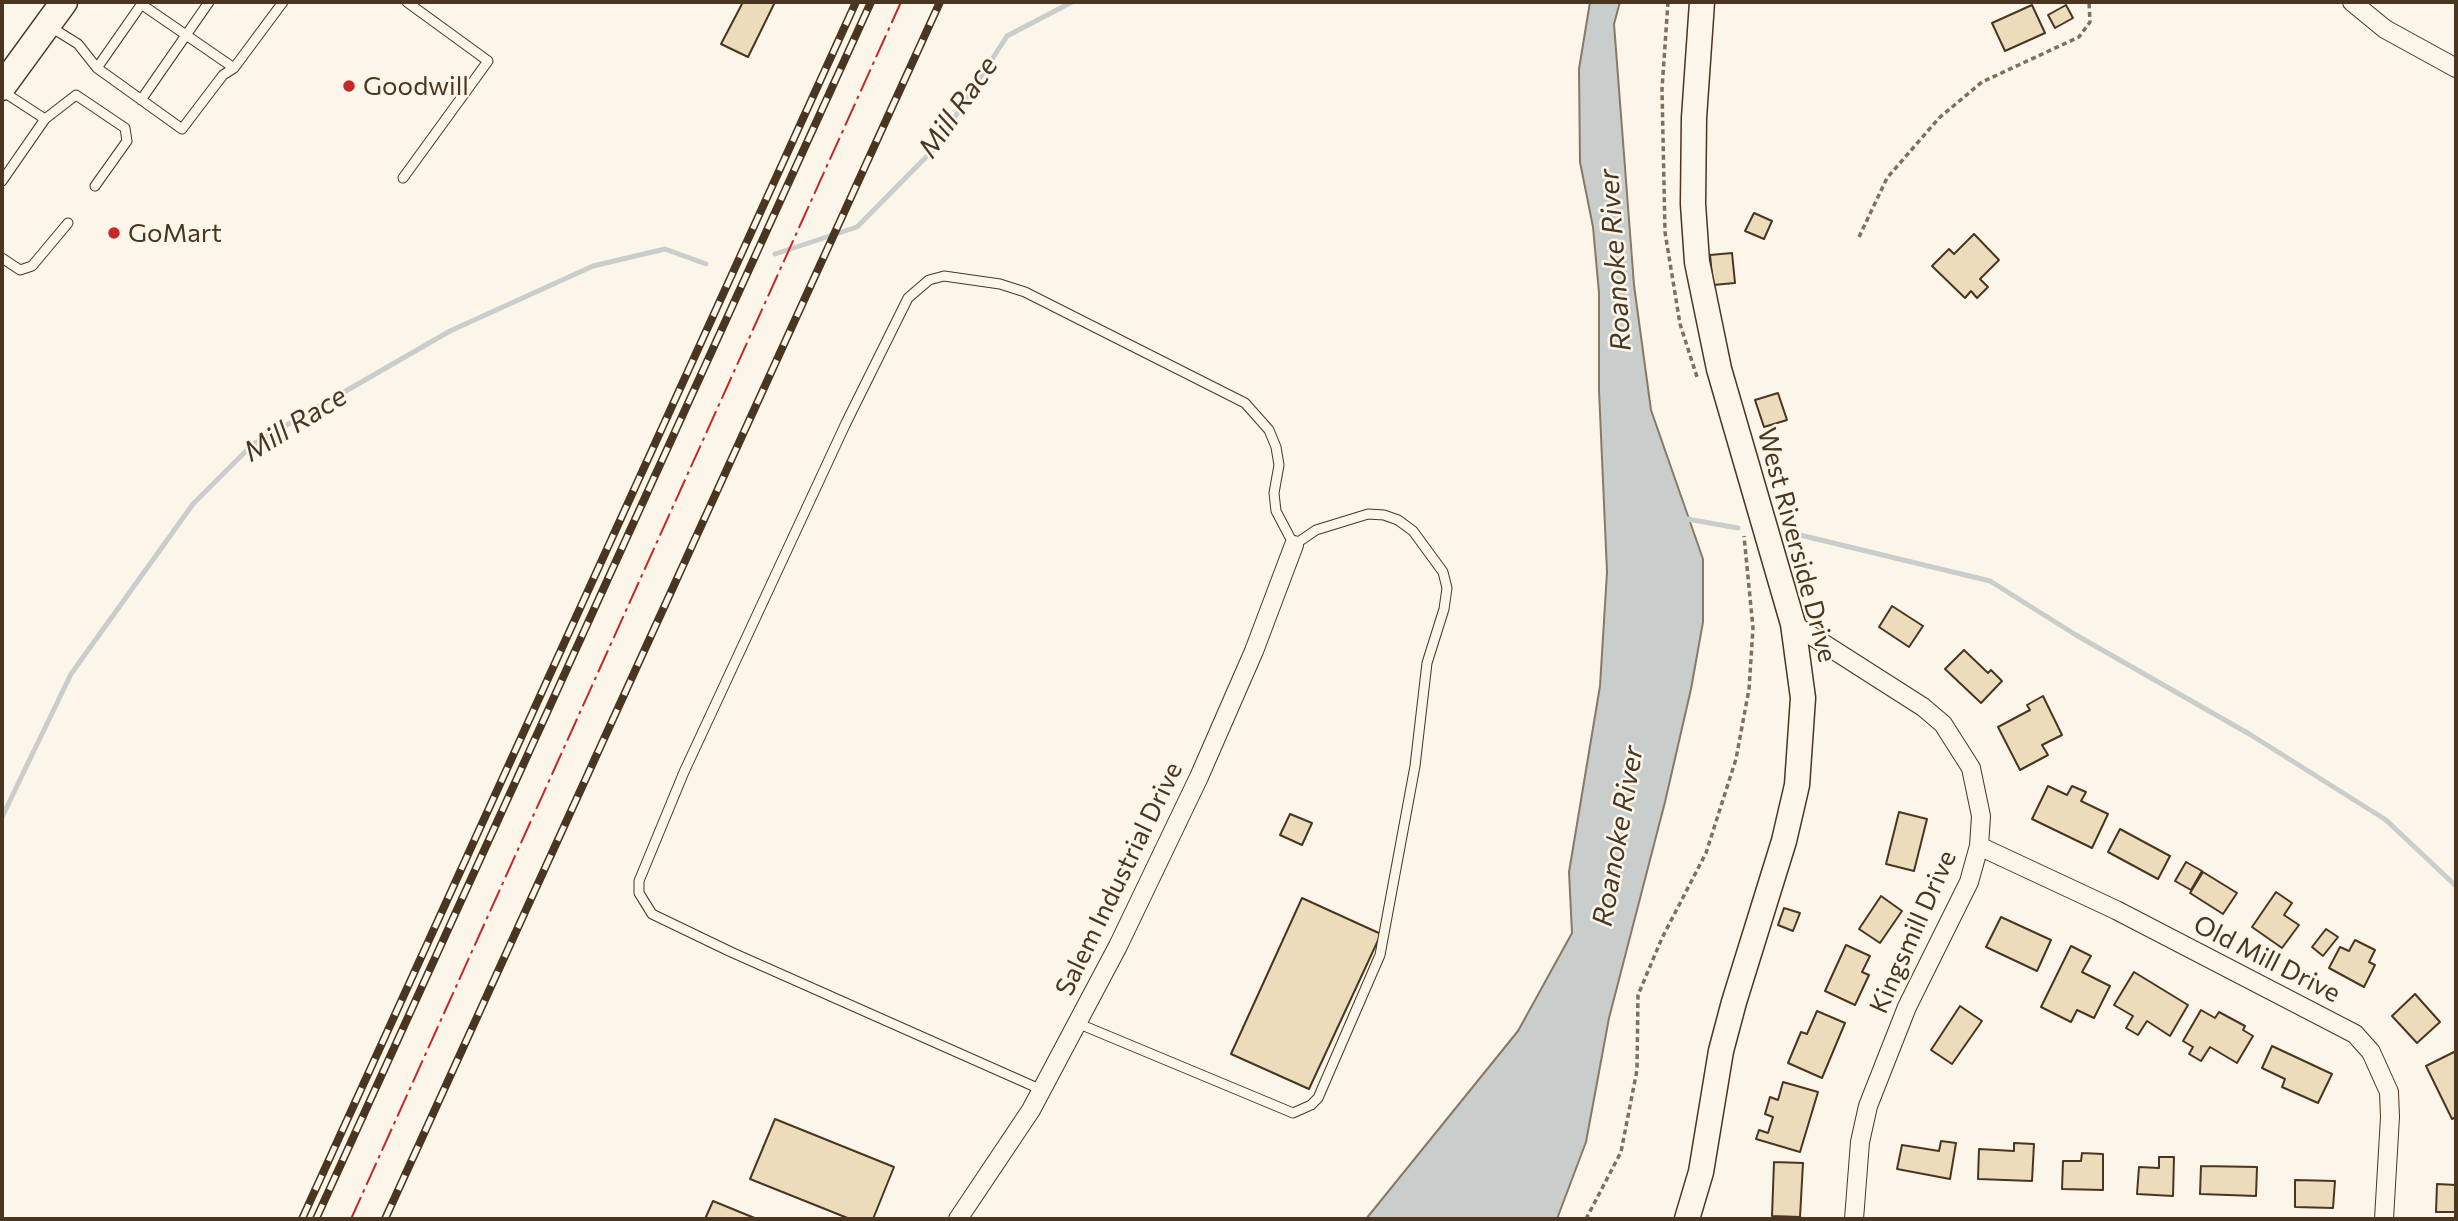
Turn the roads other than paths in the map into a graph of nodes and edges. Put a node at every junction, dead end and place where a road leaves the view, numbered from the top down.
1 (64, 2) edge
2 (209, 2) edge
3 (283, 2) edge
4 (407, 2) edge
5 (1702, 2) edge
6 (2353, 2) edge
7 (142, 3) edge
8 (48, 26) junction
9 (186, 35) junction
10 (97, 68) junction
11 (234, 68) junction
12 (2456, 68) edge
13 (2, 89) edge
14 (141, 100) junction
15 (45, 119) junction
16 (403, 178) dead end
17 (2, 181) edge
18 (95, 186) dead end
19 (68, 223) dead end
20 (2, 258) edge
21 (1294, 545) junction
22 (1793, 624) junction
23 (1979, 846) junction
24 (1077, 1023) junction
25 (1042, 1090) junction
26 (958, 1219) edge
27 (1687, 1219) edge
28 (1854, 1219) edge
29 (2384, 1219) edge

1 - 8 main road
2 - 9 lane
3 - 11 lane
4 - 16 lane
5 - 22 street, West Riverside Drive
6 - 12 street
7 - 9 lane
7 - 10 lane
8 - 10 lane
8 - 13 main road
9 - 11 lane
9 - 14 lane
10 - 14 lane
11 - 14 lane
13 - 15 lane
15 - 17 lane
15 - 18 lane
19 - 20 lane
21 - 24 street, Salem Industrial Drive
21 - 24 lane
21 - 25 lane
22 - 23 street, Kingsmill Drive
22 - 27 street, West Riverside Drive
23 - 28 street, Kingsmill Drive
23 - 29 street, Old Mill Drive
24 - 25 street, Salem Industrial Drive
25 - 26 street, Salem Industrial Drive

